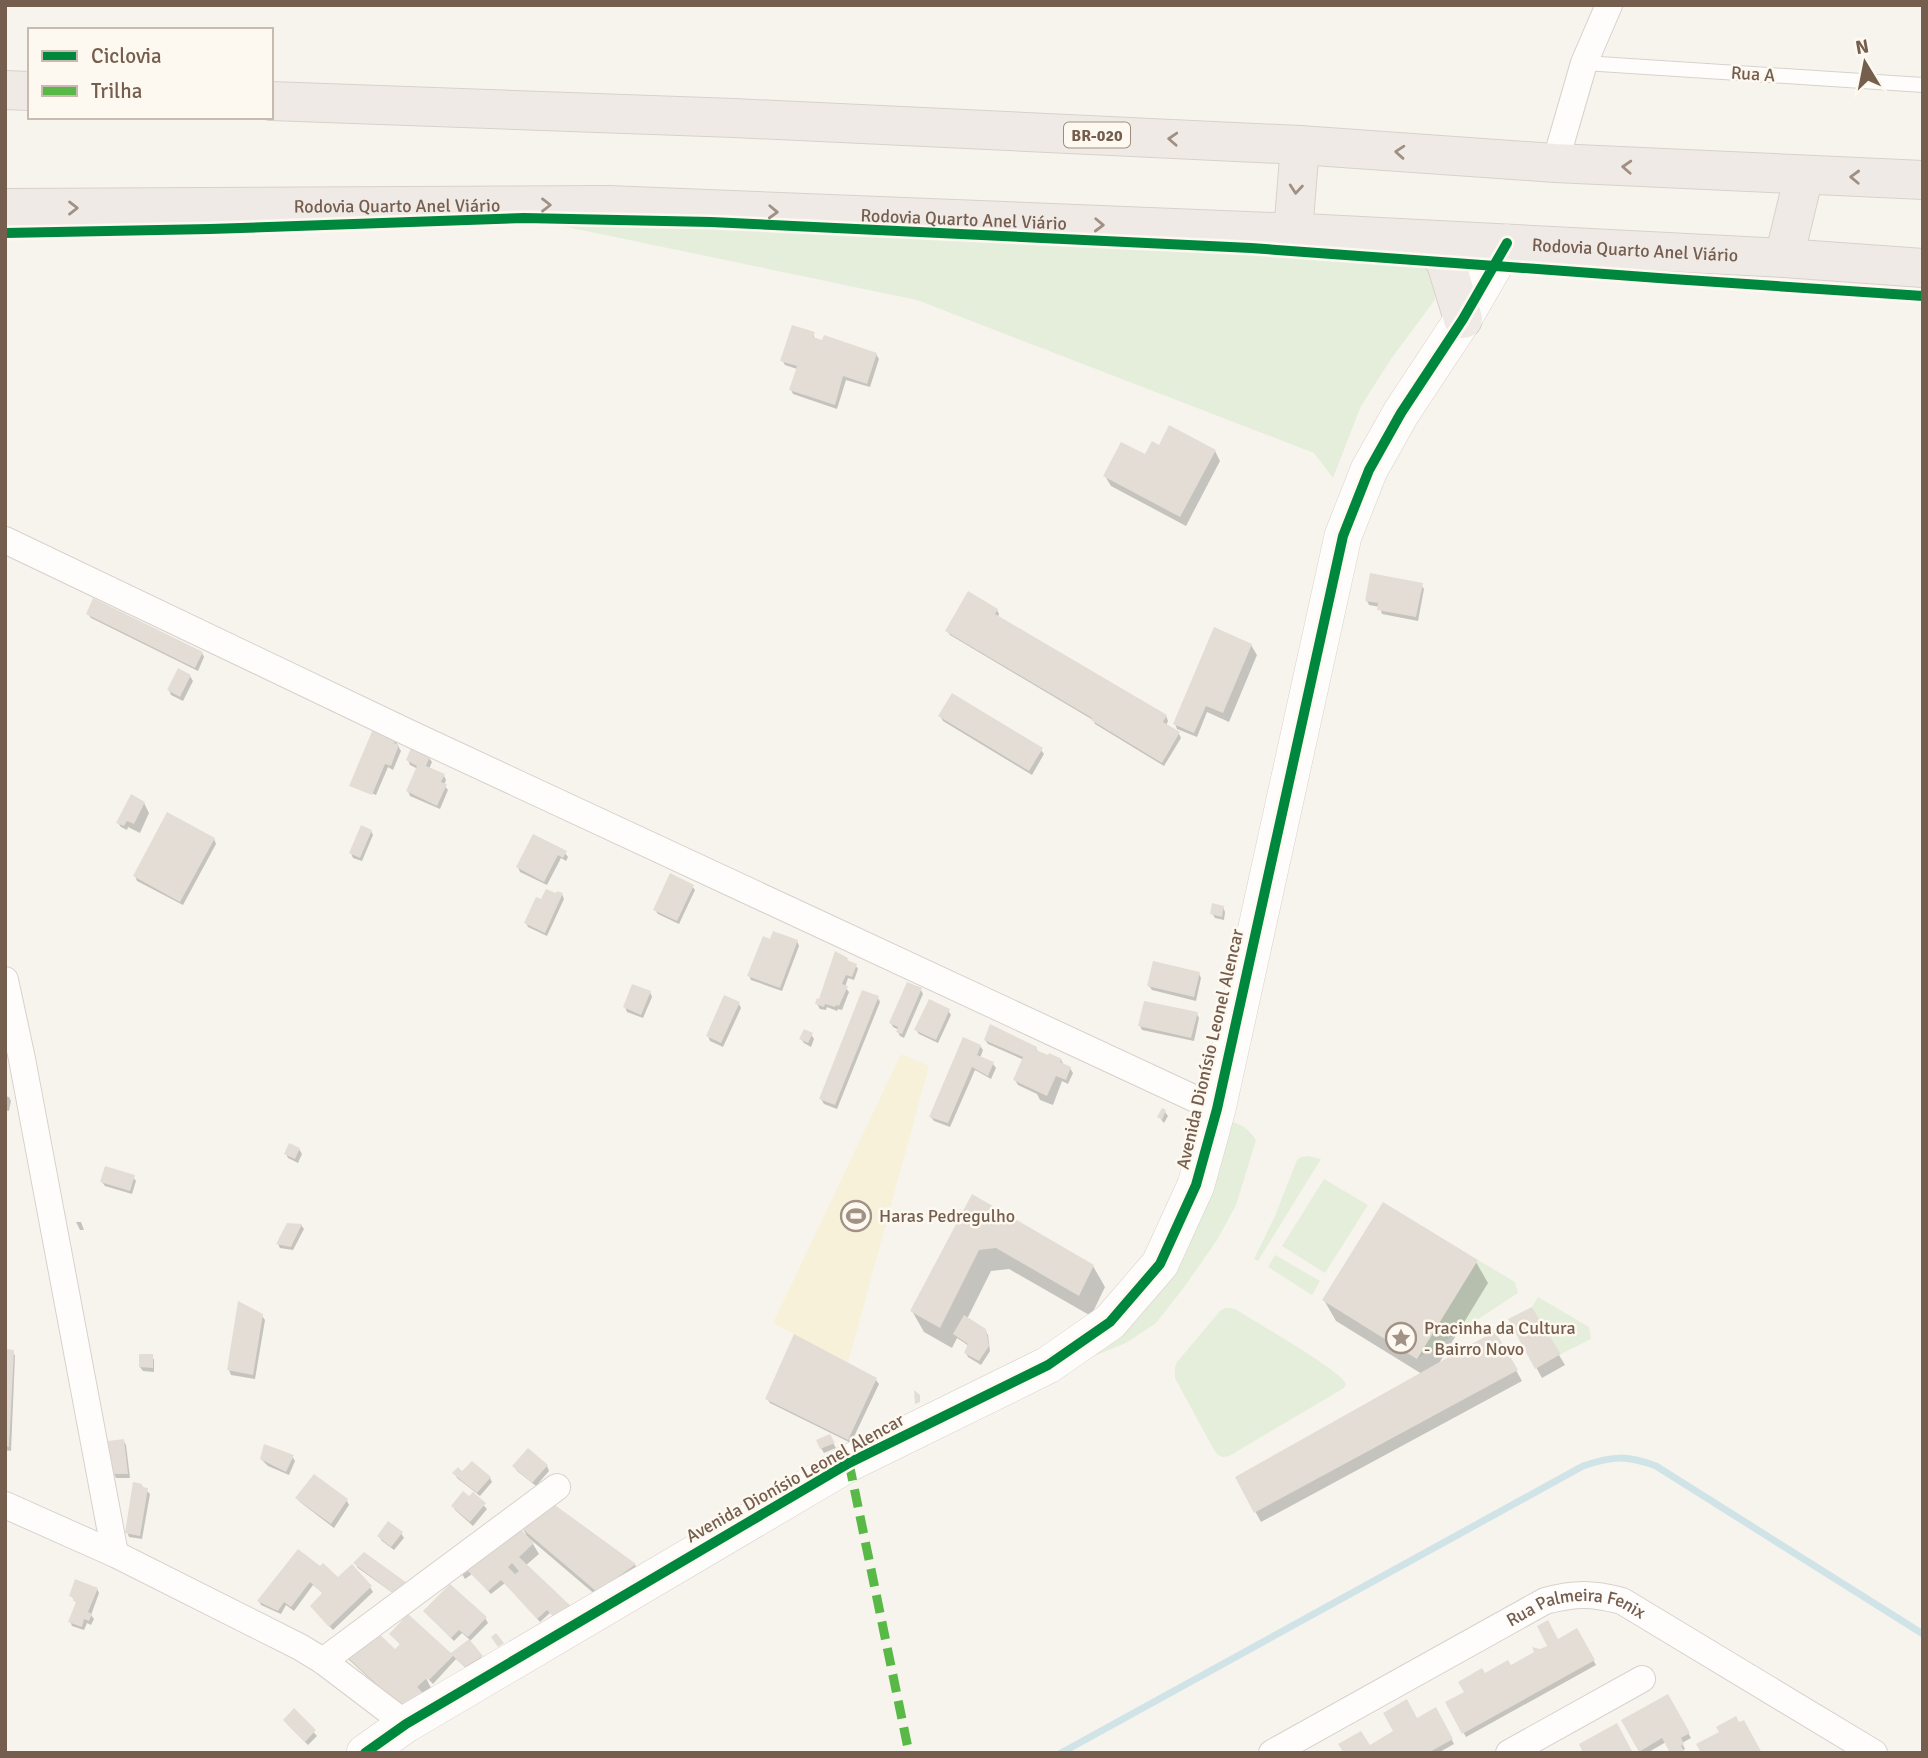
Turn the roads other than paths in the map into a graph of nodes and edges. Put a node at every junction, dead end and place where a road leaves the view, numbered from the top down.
1 (1609, 5) edge
2 (1584, 64) junction
3 (1923, 85) edge
4 (5, 90) edge
5 (28, 91) edge
6 (273, 101) edge
7 (1300, 145) junction
8 (1555, 163) junction
9 (1804, 175) junction
10 (1923, 180) edge
11 (5, 208) edge
12 (1293, 233) junction
13 (1421, 240) junction
14 (1507, 243) junction
15 (1784, 258) junction
16 (1923, 268) edge
17 (1464, 319) junction
18 (5, 540) edge
19 (5, 980) edge
20 (1217, 1109) junction
21 (557, 1487) dead end
22 (5, 1505) edge
23 (115, 1554) junction
24 (323, 1661) junction
25 (1642, 1679) dead end
26 (405, 1724) junction
27 (365, 1753) edge
28 (1272, 1753) edge
29 (1509, 1753) edge
30 (1874, 1753) edge

1 - 2 street
2 - 3 lane, Rua A
2 - 8 street
4 - 5 highway
7 -> 6 highway, BR-020
8 -> 7 highway, BR-020
7 -> 12 highway
9 -> 8 highway, BR-020
10 -> 9 highway, BR-020
9 - 15 highway
11 -> 12 highway, Rodovia Quarto Anel Viário
12 - 13 highway, Rodovia Quarto Anel Viário
13 - 14 highway, Rodovia Quarto Anel Viário
13 - 17 highway
14 - 15 highway, Rodovia Quarto Anel Viário
14 - 17 street, Avenida Dionísio Leonel Alencar
15 - 16 highway, Rodovia Quarto Anel Viário
17 - 20 street, Avenida Dionísio Leonel Alencar
18 - 20 street
19 - 23 street
20 - 26 street, Avenida Dionísio Leonel Alencar
21 - 24 street
22 - 23 street
23 - 24 street
24 - 26 street
25 - 29 street
26 - 27 street, Avenida Dionísio Leonel Alencar
28 - 30 street, Rua Palmeira Fenix

